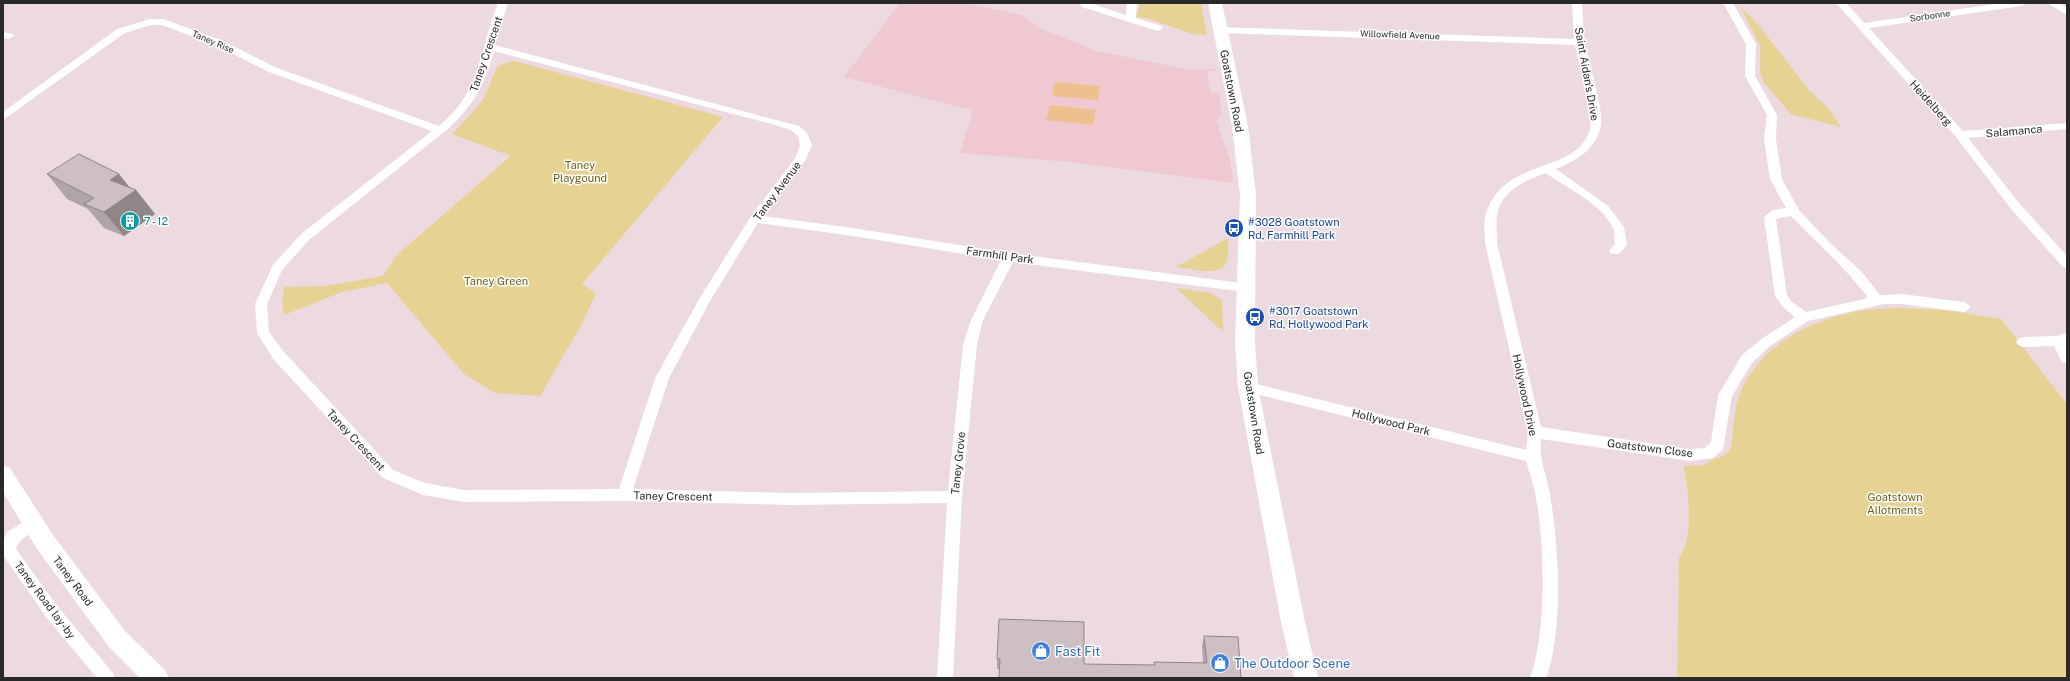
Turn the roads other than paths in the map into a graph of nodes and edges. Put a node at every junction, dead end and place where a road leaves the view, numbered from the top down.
1 (504, 3) edge
2 (1082, 3) edge
3 (1132, 3) edge
4 (1215, 3) edge
5 (1577, 3) edge
6 (1728, 3) edge
7 (1841, 3) edge
8 (2022, 3) edge
9 (2052, 3) edge
10 (2067, 12) edge
11 (1131, 20) junction
12 (1861, 26) junction
13 (1158, 28) dead end
14 (1220, 30) junction
15 (1580, 42) junction
16 (490, 48) junction
17 (3, 117) edge
18 (2067, 126) edge
19 (440, 130) junction
20 (1960, 135) junction
21 (1548, 168) junction
22 (1794, 212) junction
23 (755, 219) junction
24 (1615, 251) dead end
25 (1494, 255) joint
26 (1009, 258) junction
27 (2067, 264) edge
28 (1245, 287) junction
29 (1877, 300) junction
30 (1964, 307) dead end
31 (1804, 317) junction
32 (2063, 339) edge
33 (2023, 342) dead end
34 (2067, 358) edge
35 (1248, 387) junction
36 (1535, 432) junction
37 (1534, 457) junction
38 (3, 474) edge
39 (624, 495) junction
40 (955, 497) junction
41 (32, 523) junction
42 (107, 678) edge
43 (157, 678) edge
44 (945, 678) edge
45 (1306, 678) edge
46 (1538, 678) edge

1 - 16 street, Taney Crescent
2 - 11 street
3 - 11 street
4 - 14 main road, Goatstown Road
5 - 15 street, Saint Aidan's Drive
6 - 22 street
7 - 12 street, Heidelberg
8 - 12 street, Sorbonne
9 - 10 street
11 - 13 street
12 - 20 street, Heidelberg
14 - 15 street, Willowfield Avenue
14 - 28 main road, Goatstown Road
15 - 21 street, Saint Aidan's Drive
16 - 19 street, Taney Crescent
16 - 23 street, Taney Avenue
17 - 19 street, Taney Rise
18 - 20 street, Salamanca
19 - 39 street, Taney Crescent
20 - 27 street, Heidelberg
21 - 24 street
21 - 25 street, Saint Aidan's Drive
22 - 29 street
22 - 31 street
23 - 26 street, Farmhill Park
23 - 39 street, Taney Avenue
25 - 36 street, Hollywood Drive
26 - 28 street, Farmhill Park
26 - 40 street, Taney Grove
28 - 35 main road, Goatstown Road
29 - 30 street, Goatstown Close
29 - 31 street, Goatstown Close
31 - 36 street, Goatstown Close
32 - 33 street
32 - 34 street
35 - 37 street, Hollywood Park
35 - 45 main road, Goatstown Road
36 - 37 street, Hollywood Drive
37 - 46 street, Hollywood Drive
38 - 41 main road, Taney Road
39 - 40 street, Taney Crescent
40 - 44 street, Taney Grove
41 - 42 street, Taney Road lay-by
41 - 43 main road, Taney Road

